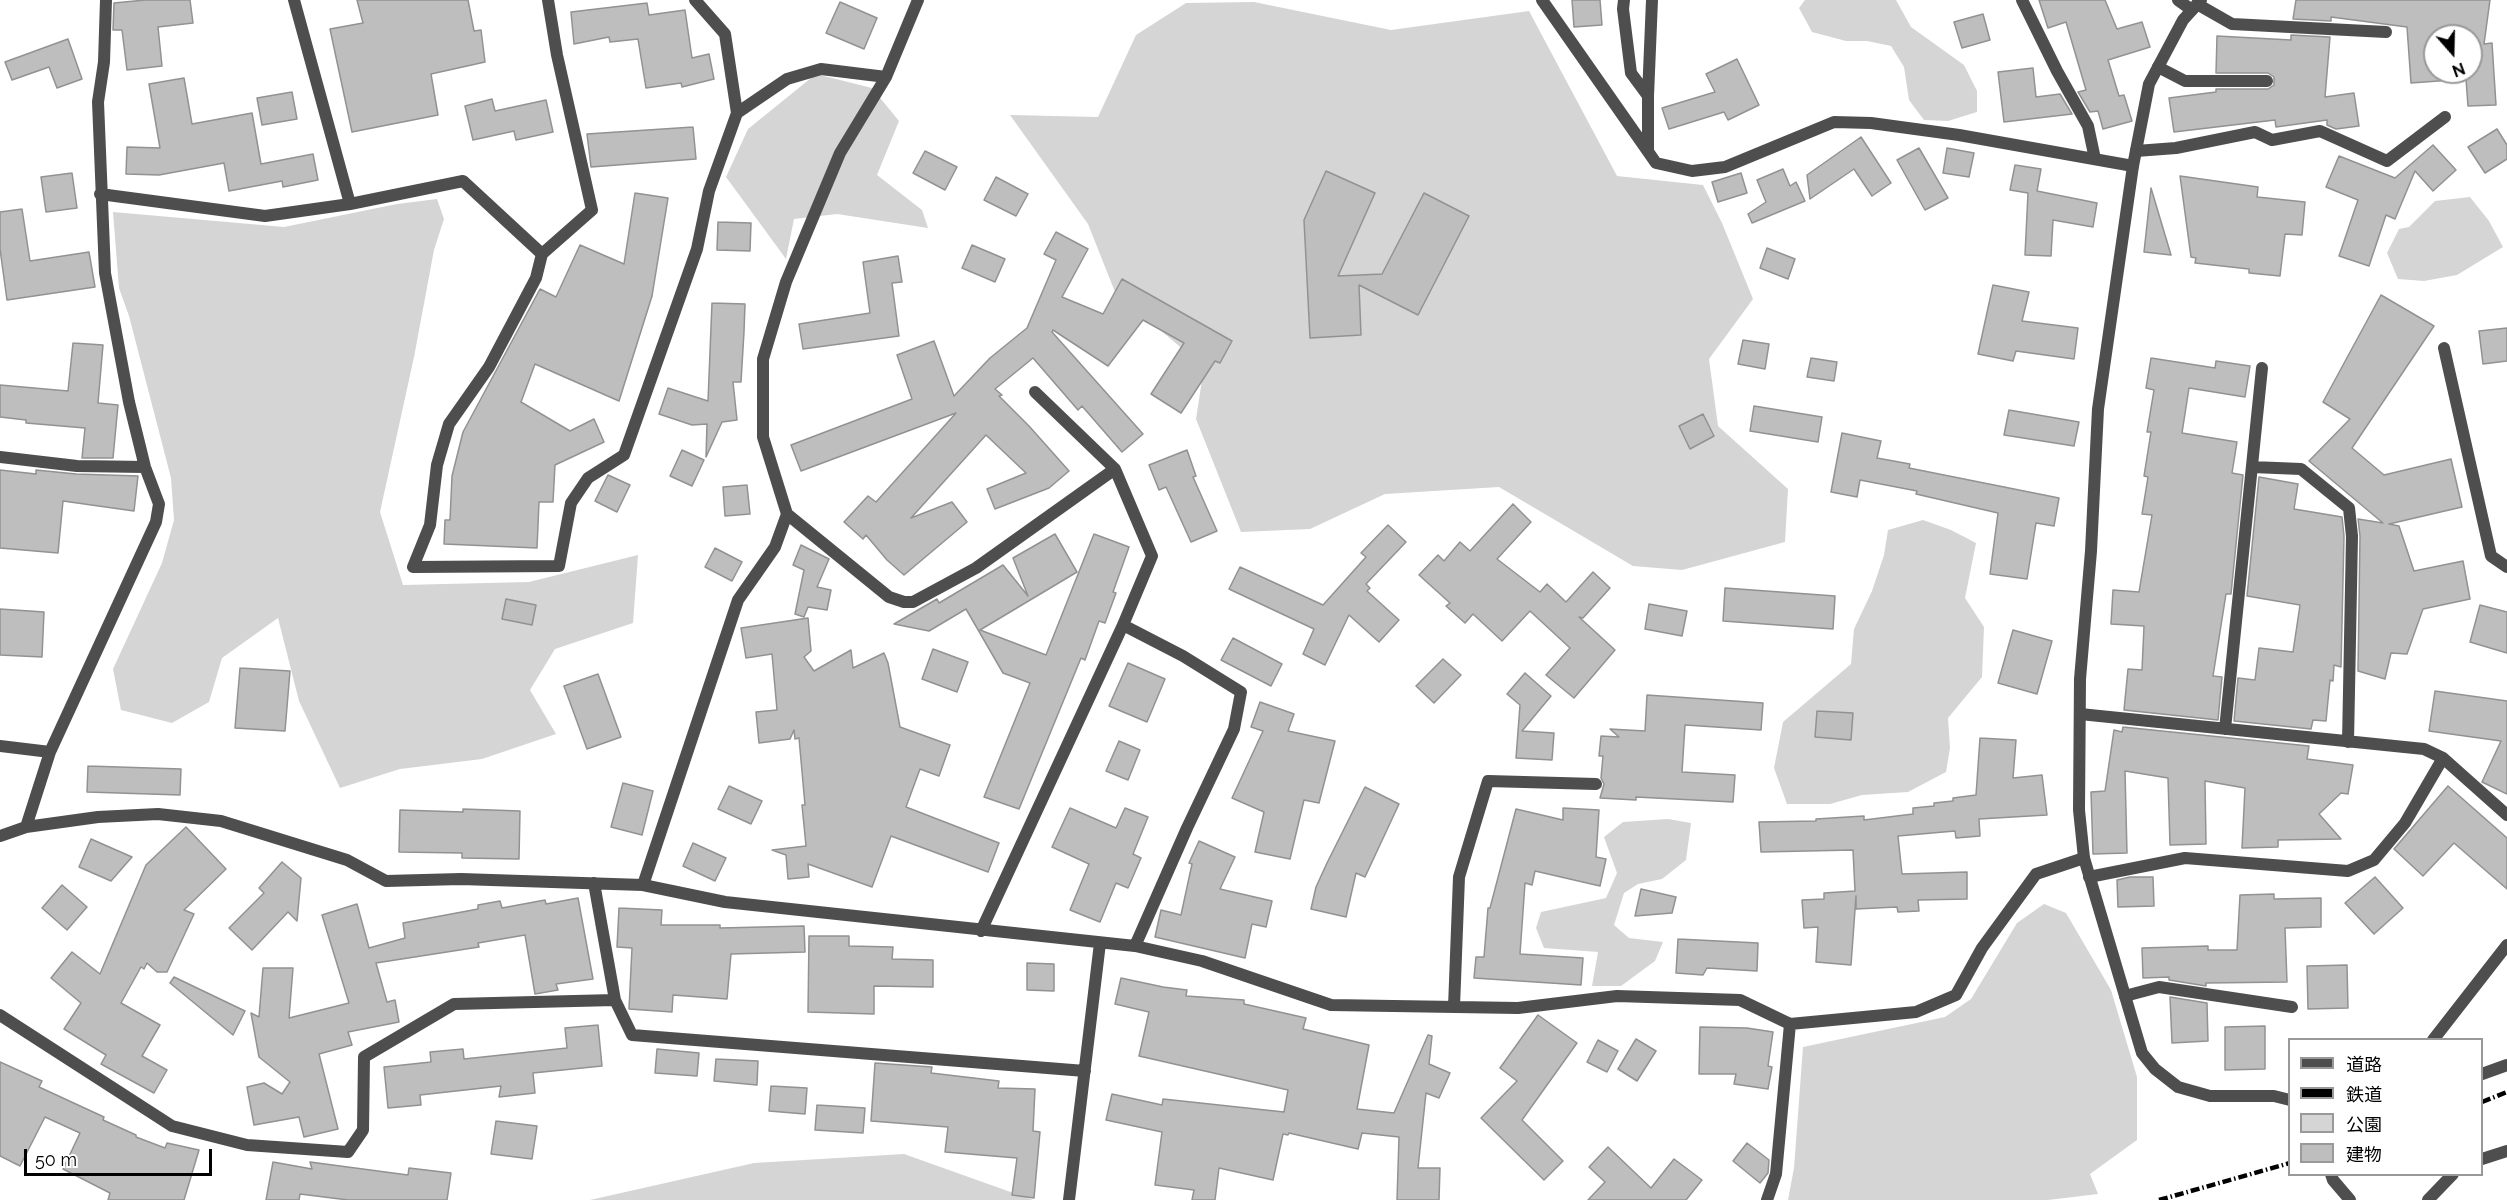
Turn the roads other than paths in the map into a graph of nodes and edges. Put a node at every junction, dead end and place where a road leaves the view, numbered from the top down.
1 (106, 0) edge
2 (294, 0) edge
3 (548, 0) edge
4 (695, 0) edge
5 (918, 0) edge
6 (1542, 0) edge
7 (1624, 0) edge
8 (1652, 0) edge
9 (2022, 0) edge
10 (2178, 0) edge
11 (2197, 5) edge
12 (2386, 32) dead end
13 (2158, 67) junction
14 (886, 77) junction
15 (2267, 81) dead end
16 (1648, 96) junction
17 (737, 113) junction
18 (2445, 117) dead end
19 (1648, 150) junction
20 (2136, 152) junction
21 (2095, 159) junction
22 (2133, 166) junction
23 (100, 194) junction
24 (350, 204) junction
25 (542, 254) junction
26 (2444, 348) dead end
27 (2262, 368) dead end
28 (1035, 393) dead end
29 (0, 457) edge
30 (145, 467) junction
31 (2252, 467) junction
32 (1115, 469) junction
33 (787, 514) junction
34 (2507, 567) edge
35 (1123, 625) junction
36 (2080, 714) junction
37 (2225, 729) junction
38 (2348, 742) junction
39 (0, 747) edge
40 (50, 752) junction
41 (2443, 758) junction
42 (1596, 784) dead end
43 (2507, 815) edge
44 (26, 826) junction
45 (0, 836) edge
46 (2084, 858) junction
47 (2089, 877) junction
48 (594, 884) junction
49 (643, 885) junction
50 (981, 931) junction
51 (1100, 944) junction
52 (2507, 945) edge
53 (1135, 946) junction
54 (2125, 996) junction
55 (615, 1000) junction
56 (1454, 1007) junction
57 (2292, 1007) dead end
58 (0, 1015) edge
59 (1790, 1024) junction
60 (2435, 1038) edge
61 (2507, 1065) edge
62 (1085, 1071) junction
63 (2483, 1073) edge
64 (2288, 1100) edge
65 (2507, 1150) edge
66 (2483, 1158) edge
67 (2332, 1176) edge
68 (2451, 1176) edge
69 (1069, 1200) edge
70 (1767, 1200) edge
71 (2350, 1200) edge
72 (2428, 1200) edge

1 - 23 street
2 - 24 street
3 - 25 street
4 - 17 street
5 - 14 street
6 - 19 street
7 - 16 street
8 - 16 street
9 - 21 street
10 - 11 street
11 - 12 street
11 - 13 street
13 - 15 street
13 - 20 street
14 - 17 street
14 - 33 street
16 - 19 street
17 - 25 street
18 - 20 street
19 - 21 street
20 - 22 street
21 - 22 street
22 - 36 street
23 - 24 street
23 - 30 street
24 - 25 street
26 - 34 street
27 - 31 street
28 - 32 street
29 - 30 street
30 - 40 street
31 - 37 street
31 - 38 street
32 - 33 street
32 - 35 street
33 - 49 street
35 - 50 street
35 - 53 street
36 - 37 street
36 - 46 street
37 - 38 street
38 - 41 street
39 - 40 street
40 - 44 street
41 - 43 street
41 - 47 street
42 - 56 street
44 - 45 street
44 - 48 street
46 - 47 street
46 - 59 street
47 - 54 street
48 - 49 street
48 - 55 street
49 - 50 street
50 - 51 street
51 - 53 street
51 - 62 street
52 - 60 street
53 - 56 street
54 - 57 street
54 - 64 street
55 - 58 street
55 - 62 street
56 - 59 street
59 - 70 street
61 - 63 street
62 - 69 street
65 - 66 street
67 - 71 street
68 - 72 street

